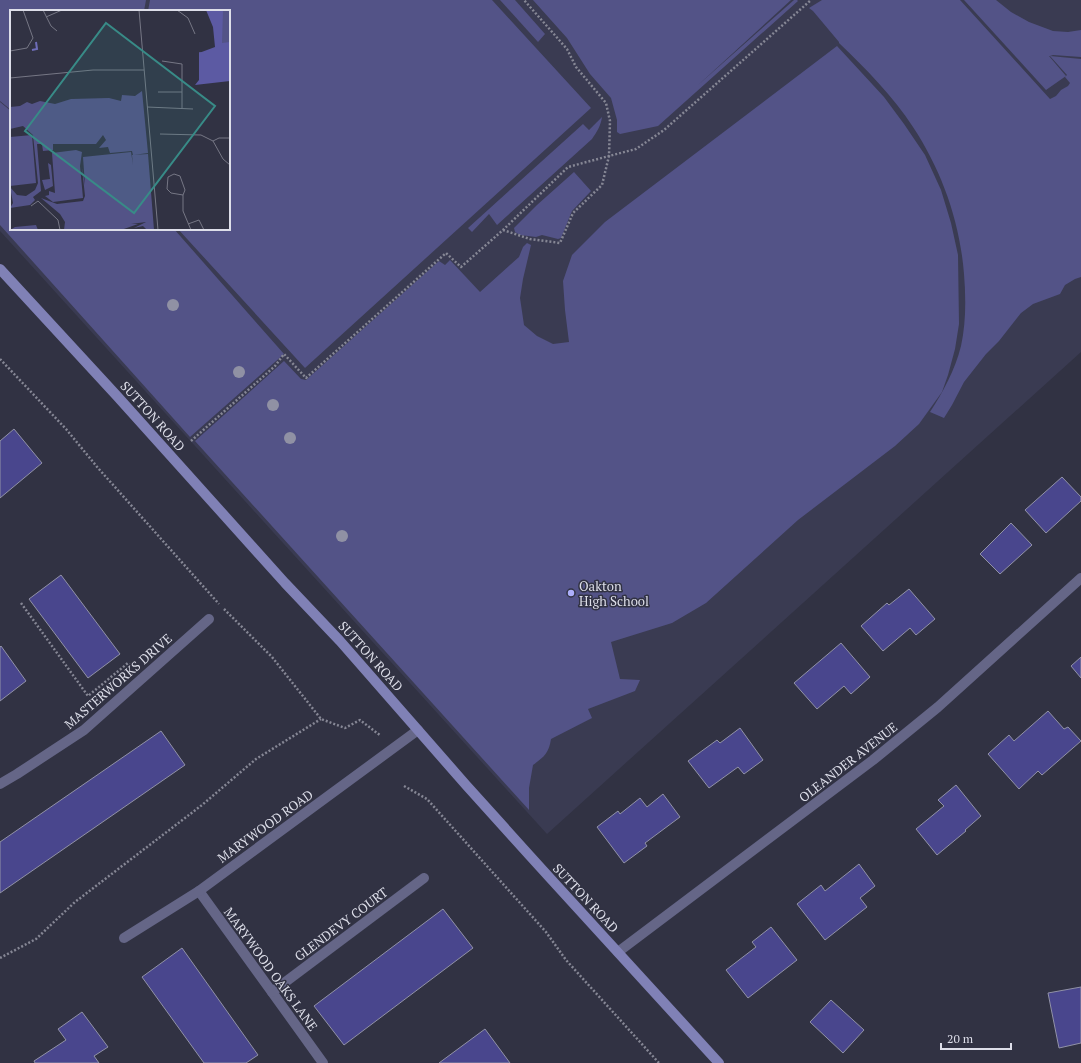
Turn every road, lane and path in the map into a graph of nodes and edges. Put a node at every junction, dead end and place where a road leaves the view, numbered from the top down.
1 (524, 0) edge
2 (811, 0) edge
3 (609, 156) junction
4 (503, 230) junction
5 (0, 269) edge
6 (0, 359) edge
7 (191, 441) dead end
8 (1081, 578) edge
9 (21, 603) dead end
10 (209, 619) dead end
11 (132, 667) dead end
12 (321, 719) junction
13 (418, 730) junction
14 (381, 736) dead end
15 (0, 784) edge
16 (404, 786) dead end
17 (424, 878) dead end
18 (199, 891) junction
19 (124, 938) dead end
20 (618, 952) junction
21 (0, 958) edge
22 (272, 992) junction
23 (323, 1063) edge
24 (659, 1063) edge
25 (720, 1063) edge

1 - 3 path
2 - 3 path
3 - 4 path
3 - 4 path
4 - 7 path
5 - 13 street, SUTTON ROAD
6 - 12 path
8 - 20 street, OLEANDER AVENUE
9 - 11 path
10 - 15 street, MASTERWORKS DRIVE
12 - 14 path
12 - 21 path
13 - 18 street, MARYWOOD ROAD
13 - 20 street, SUTTON ROAD
16 - 24 path
17 - 22 street, GLENDEVY COURT
18 - 19 street, MARYWOOD ROAD
18 - 22 street, MARYWOOD OAKS LANE
20 - 25 street, SUTTON ROAD
22 - 23 street, MARYWOOD OAKS LANE

